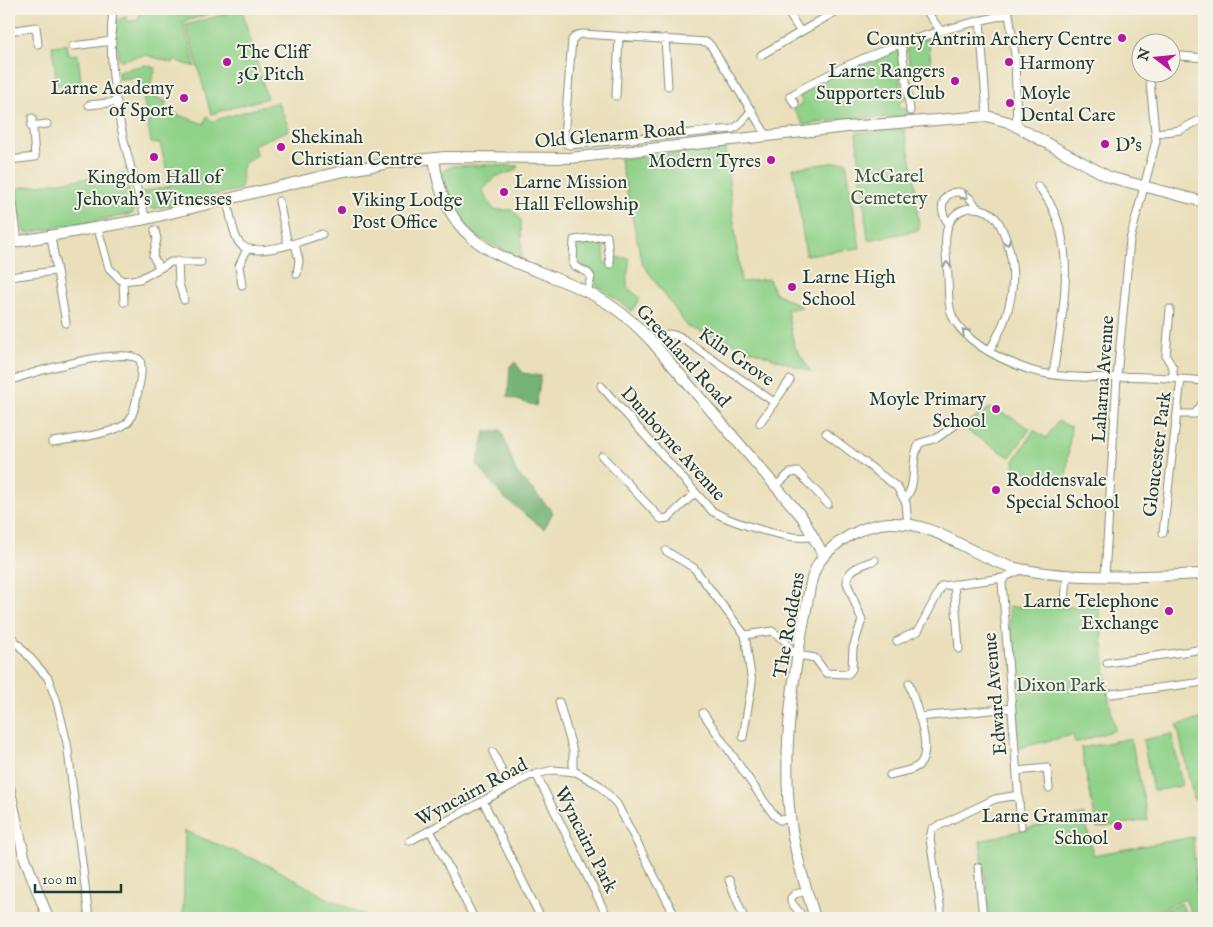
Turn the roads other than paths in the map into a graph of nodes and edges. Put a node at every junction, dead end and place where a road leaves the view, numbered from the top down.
1 (113, 9) edge
2 (786, 9) edge
3 (840, 9) edge
4 (925, 9) edge
5 (1009, 10) edge
6 (980, 20) junction
7 (940, 30) junction
8 (9, 31) edge
9 (800, 31) junction
10 (619, 36) junction
11 (665, 38) junction
12 (112, 42) junction
13 (901, 42) junction
14 (38, 44) dead end
15 (73, 46) dead end
16 (761, 55) dead end
17 (1180, 56) edge
18 (1204, 58) edge
19 (1150, 82) edge
20 (668, 86) dead end
21 (616, 96) dead end
22 (117, 102) junction
23 (795, 104) dead end
24 (89, 105) dead end
25 (752, 110) junction
26 (910, 110) dead end
27 (987, 116) junction
28 (32, 118) dead end
29 (1204, 118) edge
30 (47, 124) dead end
31 (31, 126) junction
32 (1017, 126) junction
33 (1156, 133) junction
34 (767, 136) junction
35 (434, 158) junction
36 (9, 160) edge
37 (9, 172) edge
38 (1038, 186) dead end
39 (1143, 187) junction
40 (227, 200) junction
41 (279, 201) dead end
42 (1204, 202) edge
43 (977, 208) junction
44 (146, 219) junction
45 (949, 224) junction
46 (98, 229) junction
47 (156, 230) dead end
48 (322, 234) dead end
49 (51, 238) junction
50 (13, 243) edge
51 (292, 245) junction
52 (247, 249) junction
53 (178, 261) junction
54 (201, 262) dead end
55 (610, 264) dead end
56 (159, 268) junction
57 (55, 271) junction
58 (297, 274) dead end
59 (9, 277) edge
60 (123, 281) junction
61 (242, 285) dead end
62 (587, 292) junction
63 (184, 300) dead end
64 (124, 302) dead end
65 (1170, 309) dead end
66 (66, 323) dead end
67 (654, 344) junction
68 (989, 350) junction
69 (1053, 374) junction
70 (1117, 377) junction
71 (1173, 378) junction
72 (1182, 379) junction
73 (790, 380) dead end
74 (1204, 380) edge
75 (9, 381) edge
76 (601, 386) dead end
77 (1204, 401) edge
78 (774, 402) junction
79 (1178, 414) junction
80 (961, 421) dead end
81 (760, 423) dead end
82 (826, 433) dead end
83 (52, 442) dead end
84 (602, 456) dead end
85 (776, 486) junction
86 (695, 493) junction
87 (904, 499) junction
88 (828, 504) dead end
89 (908, 524) junction
90 (1163, 533) dead end
91 (813, 536) junction
92 (666, 551) dead end
93 (824, 556) junction
94 (875, 560) dead end
95 (1021, 569) junction
96 (1067, 574) junction
97 (1204, 574) edge
98 (1106, 576) junction
99 (1003, 578) junction
100 (954, 584) junction
101 (1065, 602) dead end
102 (9, 634) edge
103 (745, 635) junction
104 (898, 641) dead end
105 (959, 649) dead end
106 (1204, 649) edge
107 (798, 655) junction
108 (1107, 663) dead end
109 (1204, 682) edge
110 (909, 683) dead end
111 (1111, 694) dead end
112 (559, 702) dead end
113 (1012, 708) junction
114 (703, 713) dead end
115 (919, 717) junction
116 (743, 737) dead end
117 (493, 752) dead end
118 (1017, 771) junction
119 (573, 772) junction
120 (536, 774) junction
121 (890, 775) dead end
122 (9, 787) edge
123 (509, 787) junction
124 (1049, 788) dead end
125 (1019, 795) junction
126 (483, 801) junction
127 (790, 819) junction
128 (1021, 828) dead end
129 (430, 830) junction
130 (410, 841) dead end
131 (978, 867) dead end
132 (731, 882) dead end
133 (807, 891) junction
134 (48, 918) edge
135 (90, 918) edge
136 (474, 918) edge
137 (540, 918) edge
138 (608, 918) edge
139 (676, 918) edge
140 (744, 918) edge
141 (800, 918) edge
142 (814, 918) edge
143 (942, 918) edge
144 (983, 918) edge

1 - 12 street
2 - 9 street
3 - 9 street
4 - 7 street
5 - 6 street
5 - 32 street
6 - 7 street
6 - 27 street
7 - 13 street
8 - 14 street
9 - 16 street
10 - 11 street
10 - 21 street
10 - 25 street
11 - 20 street
11 - 25 street
12 - 15 street
12 - 22 street
13 - 23 street
13 - 26 street
17 - 18 street
19 - 33 street, Laharna Avenue
22 - 24 street
22 - 44 street
25 - 34 street
27 - 32 street, Old Glenarm Road
27 - 34 street, Old Glenarm Road
28 - 31 street
29 - 33 street
30 - 31 street
31 - 36 street
32 - 39 street, Old Glenarm Road
33 - 39 street, Laharna Avenue
34 - 35 street, Old Glenarm Road
35 - 40 street, Old Glenarm Road
35 - 62 street, Greenland Road
37 - 50 street
38 - 69 street
39 - 42 street, Old Glenarm Road
39 - 70 street, Laharna Avenue
40 - 44 street, Old Glenarm Road
40 - 52 street
41 - 51 street
43 - 45 street
45 -> 43 street
43 -> 68 street
44 - 46 street, Old Glenarm Road
68 -> 45 street
46 - 49 street, Old Glenarm Road
46 - 60 street
47 - 56 street
48 - 51 street
49 - 50 street, Old Glenarm Road
49 - 57 street
51 - 52 street
51 - 58 street
52 - 61 street
53 - 54 street
53 - 56 street
53 - 63 street
55 - 62 street
56 - 60 street
57 - 59 street
57 - 66 street
60 - 64 street
62 - 67 street, Greenland Road
65 - 71 street
67 - 78 street, Kiln Grove
67 - 85 street, Greenland Road
68 - 69 street
69 - 70 street
70 - 71 street
70 - 98 street, Laharna Avenue
71 - 72 street
72 - 74 street
72 - 79 street, Gloucester Park
73 - 78 street, Kiln Grove
75 - 83 street
76 - 86 street, Dunboyne Avenue
77 - 79 street
78 - 81 street, Kiln Grove
79 - 90 street, Gloucester Park
80 - 87 street
82 - 87 street
84 - 86 street
85 - 88 street
85 - 91 street, Greenland Road
86 - 91 street, Dunboyne Avenue
87 - 89 street
89 - 93 street, The Roddens
89 - 95 street, The Roddens
91 - 93 street, Greenland Road
92 - 103 street
93 - 107 street, The Roddens
94 - 107 street
95 - 96 street, The Roddens
95 - 99 street
96 - 98 street, The Roddens
96 - 101 street
97 - 98 street, The Roddens
99 - 100 street
99 - 113 street, Edward Avenue
100 - 104 street
100 - 105 street
102 - 135 street
103 - 107 street
103 - 116 street
106 - 108 street
107 - 127 street, The Roddens
109 - 111 street
110 - 115 street
112 - 119 street
113 - 115 street
113 - 118 street, Edward Avenue
114 - 127 street
115 - 121 street
117 - 123 street
118 - 124 street
118 - 125 street, Edward Avenue
119 - 120 street, Wyncairn Road
119 - 139 street, Wyncairn Road
120 - 123 street, Wyncairn Road
120 - 138 street, Wyncairn Park
122 - 134 street
123 - 126 street, Wyncairn Road
125 - 128 street, Edward Avenue
125 - 143 street
126 - 129 street, Wyncairn Road
126 - 137 street
127 - 133 street, The Roddens
129 - 130 street, Wyncairn Road
129 - 136 street
131 - 144 street
132 - 140 street
133 - 141 street
133 - 142 street, The Roddens

